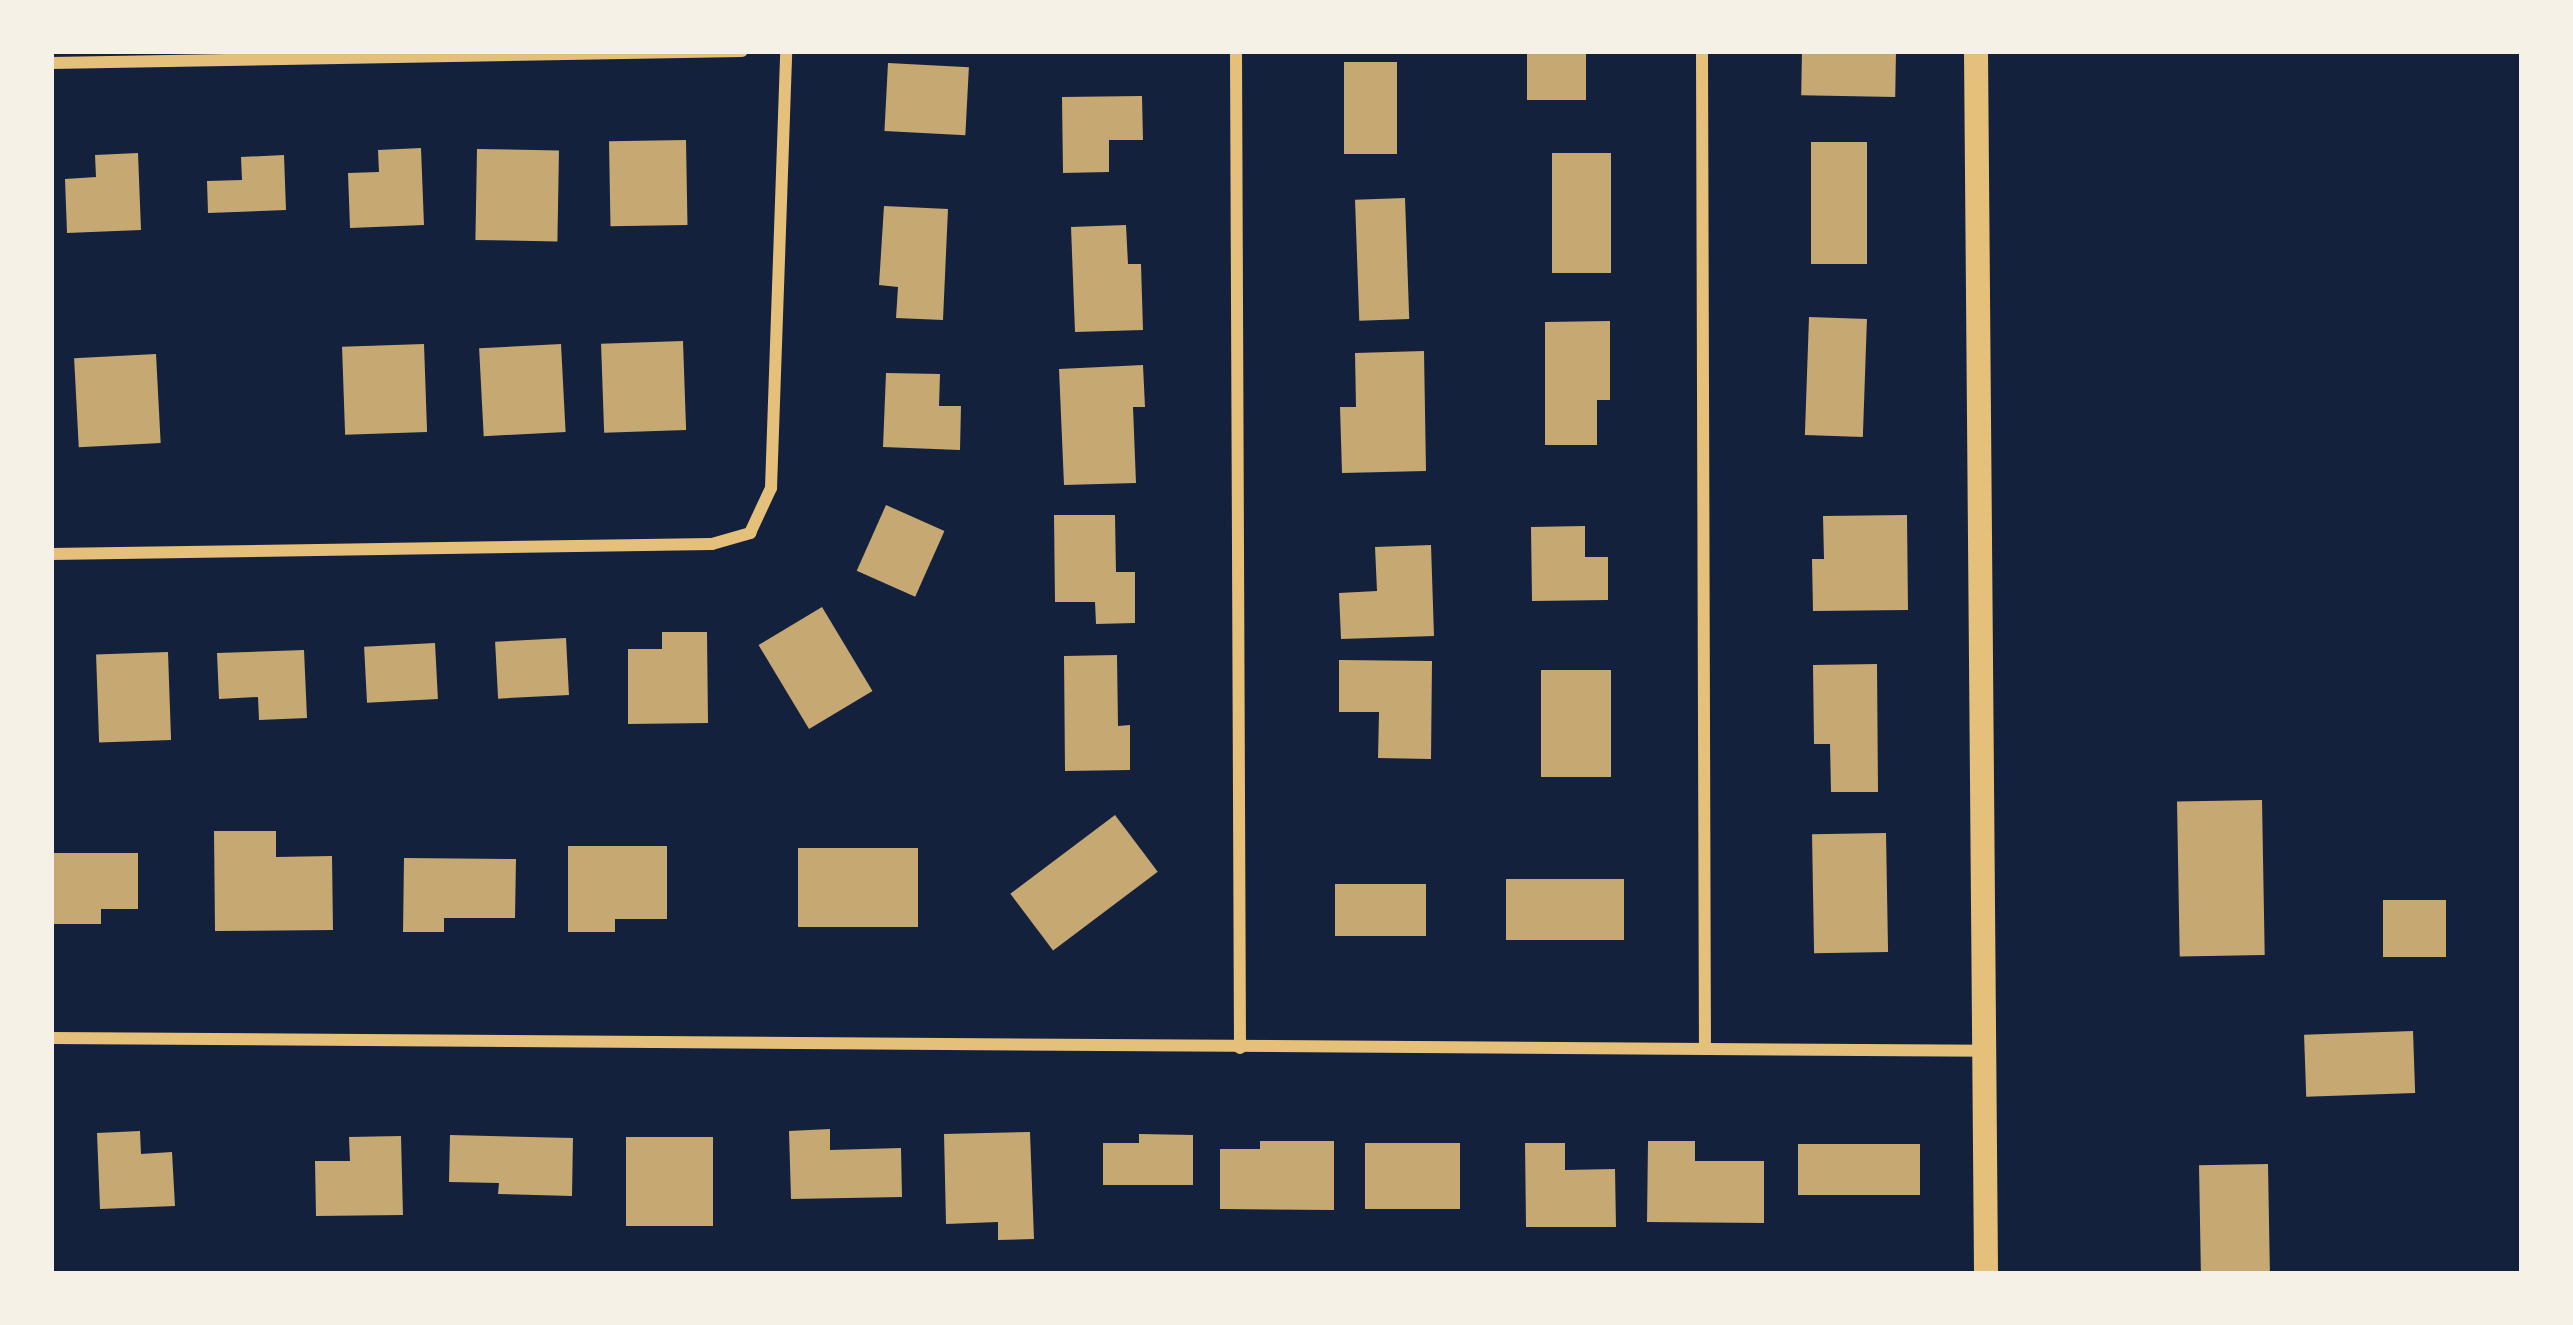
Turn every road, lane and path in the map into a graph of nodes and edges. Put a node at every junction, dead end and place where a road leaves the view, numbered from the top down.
1 (742, 51) edge
2 (786, 51) edge
3 (1236, 51) edge
4 (1702, 51) edge
5 (1976, 51) edge
6 (51, 63) edge
7 (51, 554) edge
8 (51, 1038) edge
9 (1706, 1047) junction
10 (1240, 1048) junction
11 (1987, 1051) junction
12 (1986, 1274) edge

1 - 6 street
2 - 7 street
3 - 10 street
4 - 9 street
5 - 11 main road
8 - 10 street
9 - 10 street
9 - 11 street
11 - 12 main road

